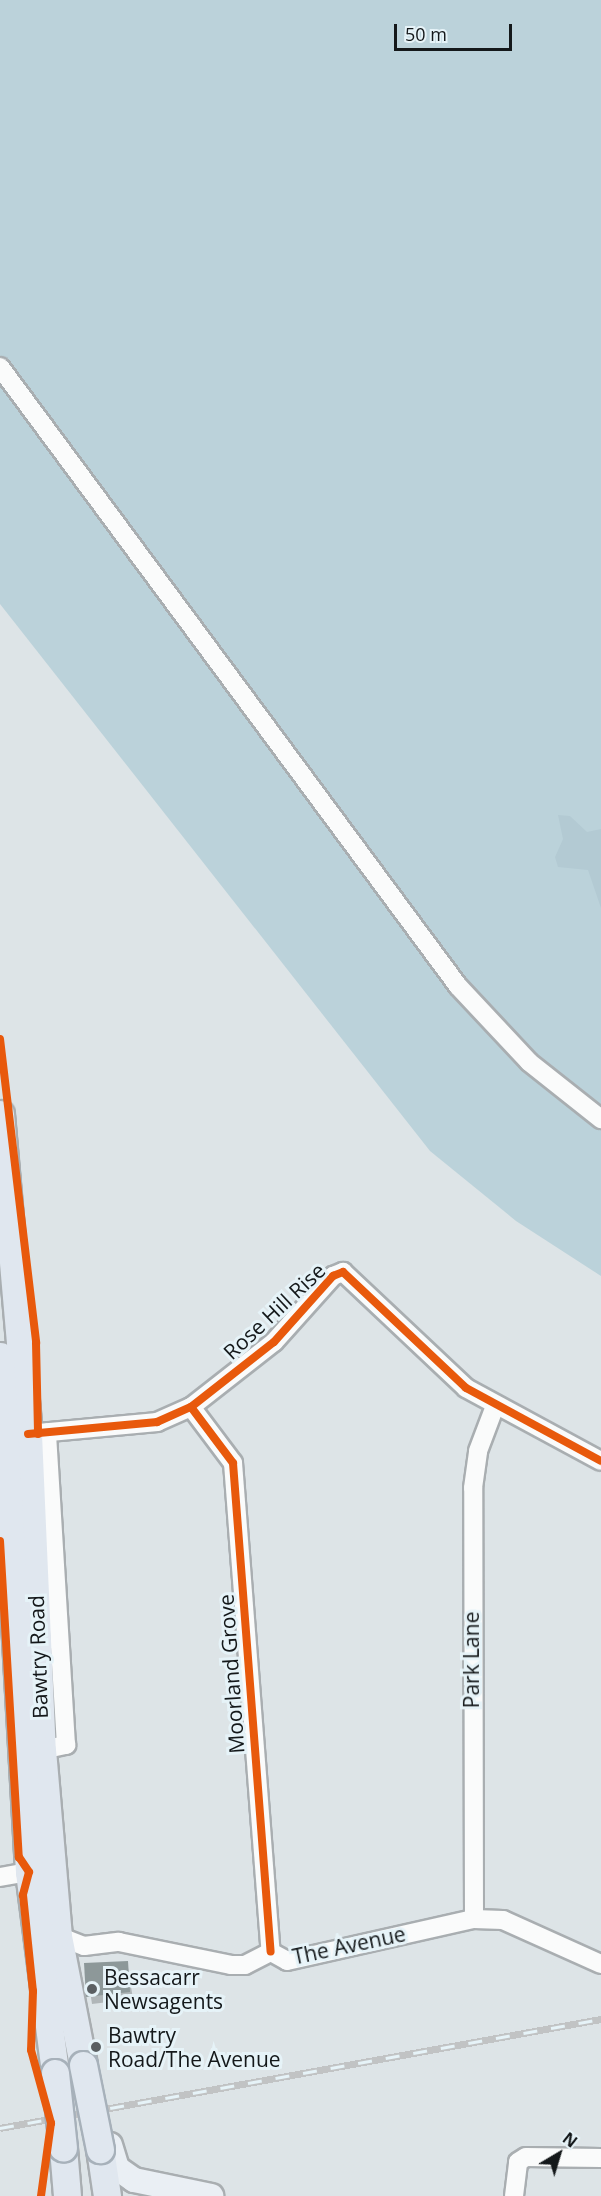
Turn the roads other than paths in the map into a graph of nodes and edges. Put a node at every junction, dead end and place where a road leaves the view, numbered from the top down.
1 (0, 367) edge
2 (0, 1114) edge
3 (601, 1119) edge
4 (8, 1268) edge
5 (0, 1356) edge
6 (495, 1406) junction
7 (191, 1407) junction
8 (2, 1409) edge
9 (38, 1434) junction
10 (601, 1461) edge
11 (4, 1493) edge
12 (6, 1563) edge
13 (8, 1660) edge
14 (29, 1872) junction
15 (0, 1877) edge
16 (474, 1919) junction
17 (58, 1936) junction
18 (270, 1952) junction
19 (601, 1964) edge
20 (105, 2147) junction
21 (601, 2158) edge
22 (67, 2196) edge
23 (107, 2196) edge
24 (211, 2196) edge
25 (514, 2196) edge

1 - 3 street
2 - 4 highway, Bawtry Road
4 - 9 highway, Bawtry Road
5 - 8 highway, Bawtry Road
6 - 7 street, Rose Hill Rise
6 - 10 street, Rose Hill Rise
6 - 16 street, Park Lane
7 - 9 street, Rose Hill Rise
7 - 18 street, Moorland Grove
8 - 11 highway, Bawtry Road
9 - 17 highway, Bawtry Road
11 - 12 highway, Bawtry Road
12 - 13 highway, Bawtry Road
13 - 14 highway, Bawtry Road
14 - 15 street
14 - 22 highway, Bawtry Road, bridge
16 - 18 street, The Avenue
16 - 19 street, The Avenue
17 - 18 street, The Avenue
17 - 20 highway, Bawtry Road, bridge
20 - 23 highway, Bawtry Road
20 - 24 main road
21 - 25 street

